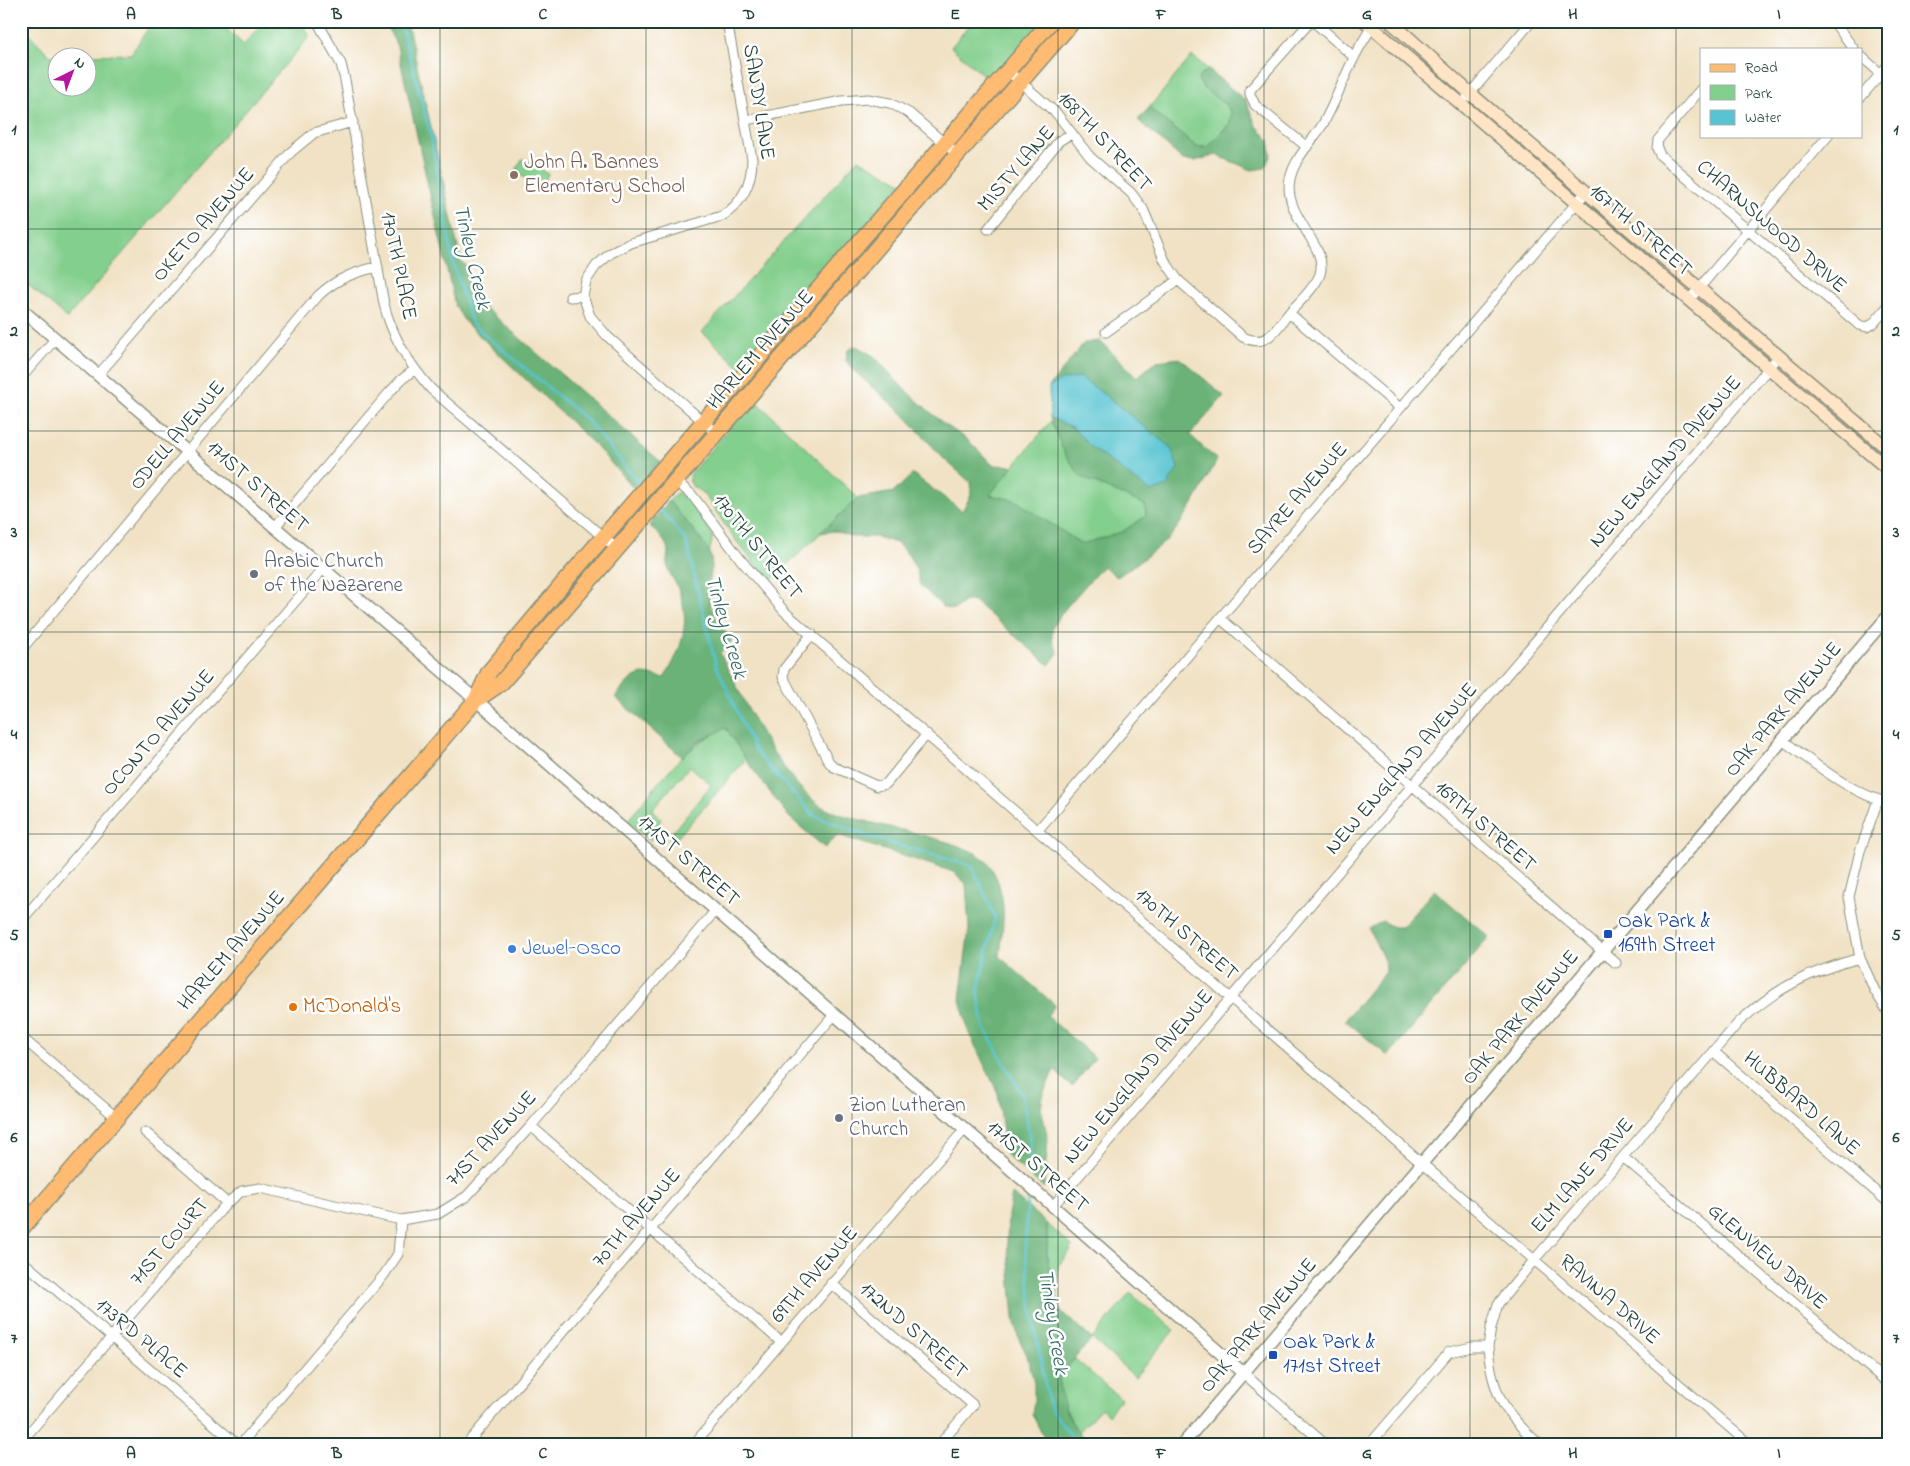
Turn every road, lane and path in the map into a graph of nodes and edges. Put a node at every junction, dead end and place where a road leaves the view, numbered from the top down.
1 (317, 21) edge
2 (727, 21) edge
3 (1051, 21) edge
4 (1073, 21) edge
5 (1312, 21) edge
6 (1390, 21) edge
7 (1532, 21) edge
8 (1833, 21) edge
9 (1371, 23) edge
10 (1853, 48) edge
11 (1862, 57) edge
12 (1354, 58) junction
13 (1889, 64) edge
14 (1008, 72) junction
15 (1880, 74) junction
16 (1889, 81) edge
17 (1021, 82) junction
18 (1700, 90) edge
19 (1471, 94) junction
20 (1862, 96) edge
21 (1461, 104) junction
22 (746, 120) junction
23 (353, 122) junction
24 (1072, 133) junction
25 (1826, 138) edge
26 (945, 143) junction
27 (1307, 147) junction
28 (958, 155) junction
29 (1586, 192) junction
30 (1577, 203) junction
31 (988, 229) dead end
32 (1748, 230) junction
33 (378, 267) junction
34 (1178, 280) junction
35 (1699, 288) junction
36 (583, 296) junction
37 (570, 297) dead end
38 (1689, 300) junction
39 (1889, 306) edge
40 (21, 309) edge
41 (1289, 313) junction
42 (1106, 332) dead end
43 (56, 338) junction
44 (1779, 356) junction
45 (1769, 368) junction
46 (414, 370) junction
47 (98, 375) junction
48 (21, 378) edge
49 (1400, 408) junction
50 (703, 421) junction
51 (717, 434) junction
52 (1889, 450) edge
53 (188, 452) junction
54 (1889, 470) edge
55 (676, 481) junction
56 (275, 527) junction
57 (604, 538) junction
58 (617, 549) junction
59 (324, 568) junction
60 (1889, 615) edge
61 (1220, 618) junction
62 (812, 634) junction
63 (21, 650) edge
64 (476, 700) junction
65 (926, 734) junction
66 (1782, 740) junction
67 (1411, 785) junction
68 (1878, 800) junction
69 (1889, 802) edge
70 (1038, 830) junction
71 (716, 910) junction
72 (21, 921) edge
73 (1602, 952) junction
74 (1860, 958) junction
75 (1616, 963) dead end
76 (1230, 997) junction
77 (835, 1014) junction
78 (1889, 1014) edge
79 (21, 1037) edge
80 (1713, 1051) junction
81 (117, 1118) junction
82 (531, 1126) junction
83 (965, 1129) junction
84 (145, 1132) dead end
85 (1623, 1156) junction
86 (1422, 1163) junction
87 (227, 1203) junction
88 (1889, 1203) edge
89 (1053, 1206) junction
90 (24, 1220) edge
91 (401, 1220) junction
92 (650, 1228) junction
93 (1535, 1259) junction
94 (21, 1260) edge
95 (831, 1284) junction
96 (112, 1337) junction
97 (781, 1342) junction
98 (1488, 1347) junction
99 (1243, 1373) junction
100 (1889, 1384) edge
101 (21, 1442) edge
102 (239, 1445) edge
103 (466, 1445) edge
104 (693, 1445) edge
105 (939, 1445) edge
106 (1182, 1445) edge
107 (1326, 1445) edge
108 (1369, 1445) edge
109 (1540, 1445) edge
110 (1750, 1445) edge

1 - 23 street, 170TH PLACE
2 - 22 street, SANDY LANE
3 - 14 main road, HARLEM AVENUE
4 - 17 main road, HARLEM AVENUE
5 - 12 street
5 - 27 street
6 - 19 main road, 167TH STREET
7 - 19 street
8 - 10 street
9 - 12 street, 168TH STREET
9 - 21 main road, 167TH STREET
11 - 15 street
12 - 27 street, 168TH STREET
13 - 15 street
14 - 17 street, 168TH STREET
14 - 26 main road, HARLEM AVENUE
15 - 16 street
15 - 20 street
17 - 24 street, 168TH STREET
17 - 28 main road, HARLEM AVENUE
18 - 32 street, CHARNSWOOD DRIVE
19 - 21 street
19 - 29 main road, 167TH STREET
21 - 30 main road, 167TH STREET
22 - 26 street
22 - 36 street, SANDY LANE
23 - 33 street, 170TH PLACE
23 - 47 street, OKETO AVENUE
24 - 31 street, MISTY LANE
24 - 34 street, 168TH STREET
25 - 32 street
26 - 28 street
26 - 50 main road, HARLEM AVENUE
27 - 41 street, 168TH STREET
28 - 51 main road, HARLEM AVENUE
29 - 30 street, SAYRE AVENUE
29 - 35 main road, 167TH STREET
30 - 38 main road, 167TH STREET
30 - 49 street, SAYRE AVENUE
32 - 35 street
32 - 39 street, CHARNSWOOD DRIVE
33 - 46 street, 170TH PLACE
33 - 53 street, ODELL AVENUE
34 - 41 street, 168TH STREET
34 - 42 street
35 - 38 street
35 - 44 main road, 167TH STREET
36 - 37 street
36 - 50 street
38 - 45 main road, 167TH STREET
40 - 43 street, 171ST STREET
41 - 49 street
43 - 47 street, 171ST STREET
43 - 48 street
44 - 45 street, NEW ENGLAND AVENUE
44 - 52 main road, 167TH STREET
45 - 54 main road, 167TH STREET
45 - 67 street, NEW ENGLAND AVENUE
46 - 56 street
46 - 57 street, 170TH PLACE
47 - 53 street, 171ST STREET
49 - 61 street, SAYRE AVENUE
50 - 51 street
50 - 57 main road, HARLEM AVENUE
51 - 55 main road, HARLEM AVENUE
53 - 56 street, 171ST STREET
53 - 63 street, ODELL AVENUE
55 - 58 main road, HARLEM AVENUE
55 - 62 street, 170TH STREET
56 - 59 street, 171ST STREET
57 - 58 street, 170TH PLACE
57 - 64 main road, HARLEM AVENUE
58 - 64 main road, HARLEM AVENUE
59 - 64 street, 171ST STREET
59 - 72 street, OCONTO AVENUE
60 - 66 street, OAK PARK AVENUE
61 - 67 street, 169TH STREET
61 - 70 street, SAYRE AVENUE
62 - 65 street, 170TH STREET
62 - 65 street
64 - 71 street, 171ST STREET
64 - 81 main road, HARLEM AVENUE
65 - 70 street, 170TH STREET
66 - 68 street
66 - 73 street, OAK PARK AVENUE
67 - 73 street, 169TH STREET
67 - 76 street, NEW ENGLAND AVENUE
68 - 69 street
68 - 74 street
70 - 76 street, 170TH STREET
71 - 77 street, 171ST STREET
71 - 82 street, 71ST AVENUE
73 - 75 street, 169TH STREET
73 - 86 street, OAK PARK AVENUE
74 - 78 street
74 - 80 street, ELM LANE DRIVE
76 - 86 street, 170TH STREET
76 - 89 street, NEW ENGLAND AVENUE
77 - 83 street, 171ST STREET
77 - 92 street, 70TH AVENUE
79 - 81 street
80 - 85 street, ELM LANE DRIVE
80 - 88 street, HUBBARD LANE
81 - 90 main road, HARLEM AVENUE
82 - 91 street, 71ST AVENUE
82 - 92 street
83 - 89 street, 171ST STREET
83 - 95 street, 69TH AVENUE
84 - 87 street
85 - 93 street, ELM LANE DRIVE
85 - 100 street, GLENVIEW DRIVE
86 - 93 street, RAVINA DRIVE
86 - 99 street, OAK PARK AVENUE
87 - 91 street, 71ST COURT
87 - 96 street, 71ST COURT
89 - 99 street, 171ST STREET
91 - 102 street
92 - 97 street
92 - 103 street, 70TH AVENUE
93 - 98 street, ELM LANE DRIVE
93 - 110 street, RAVINA DRIVE
94 - 96 street, 173RD PLACE
95 - 97 street, 69TH AVENUE
95 - 105 street, 172ND STREET
96 - 101 street, 71ST COURT
96 - 102 street, 173RD PLACE
97 - 104 street, 69TH AVENUE
98 - 108 street
98 - 109 street, ELM LANE DRIVE
99 - 106 street, OAK PARK AVENUE
99 - 107 street, 171ST STREET

